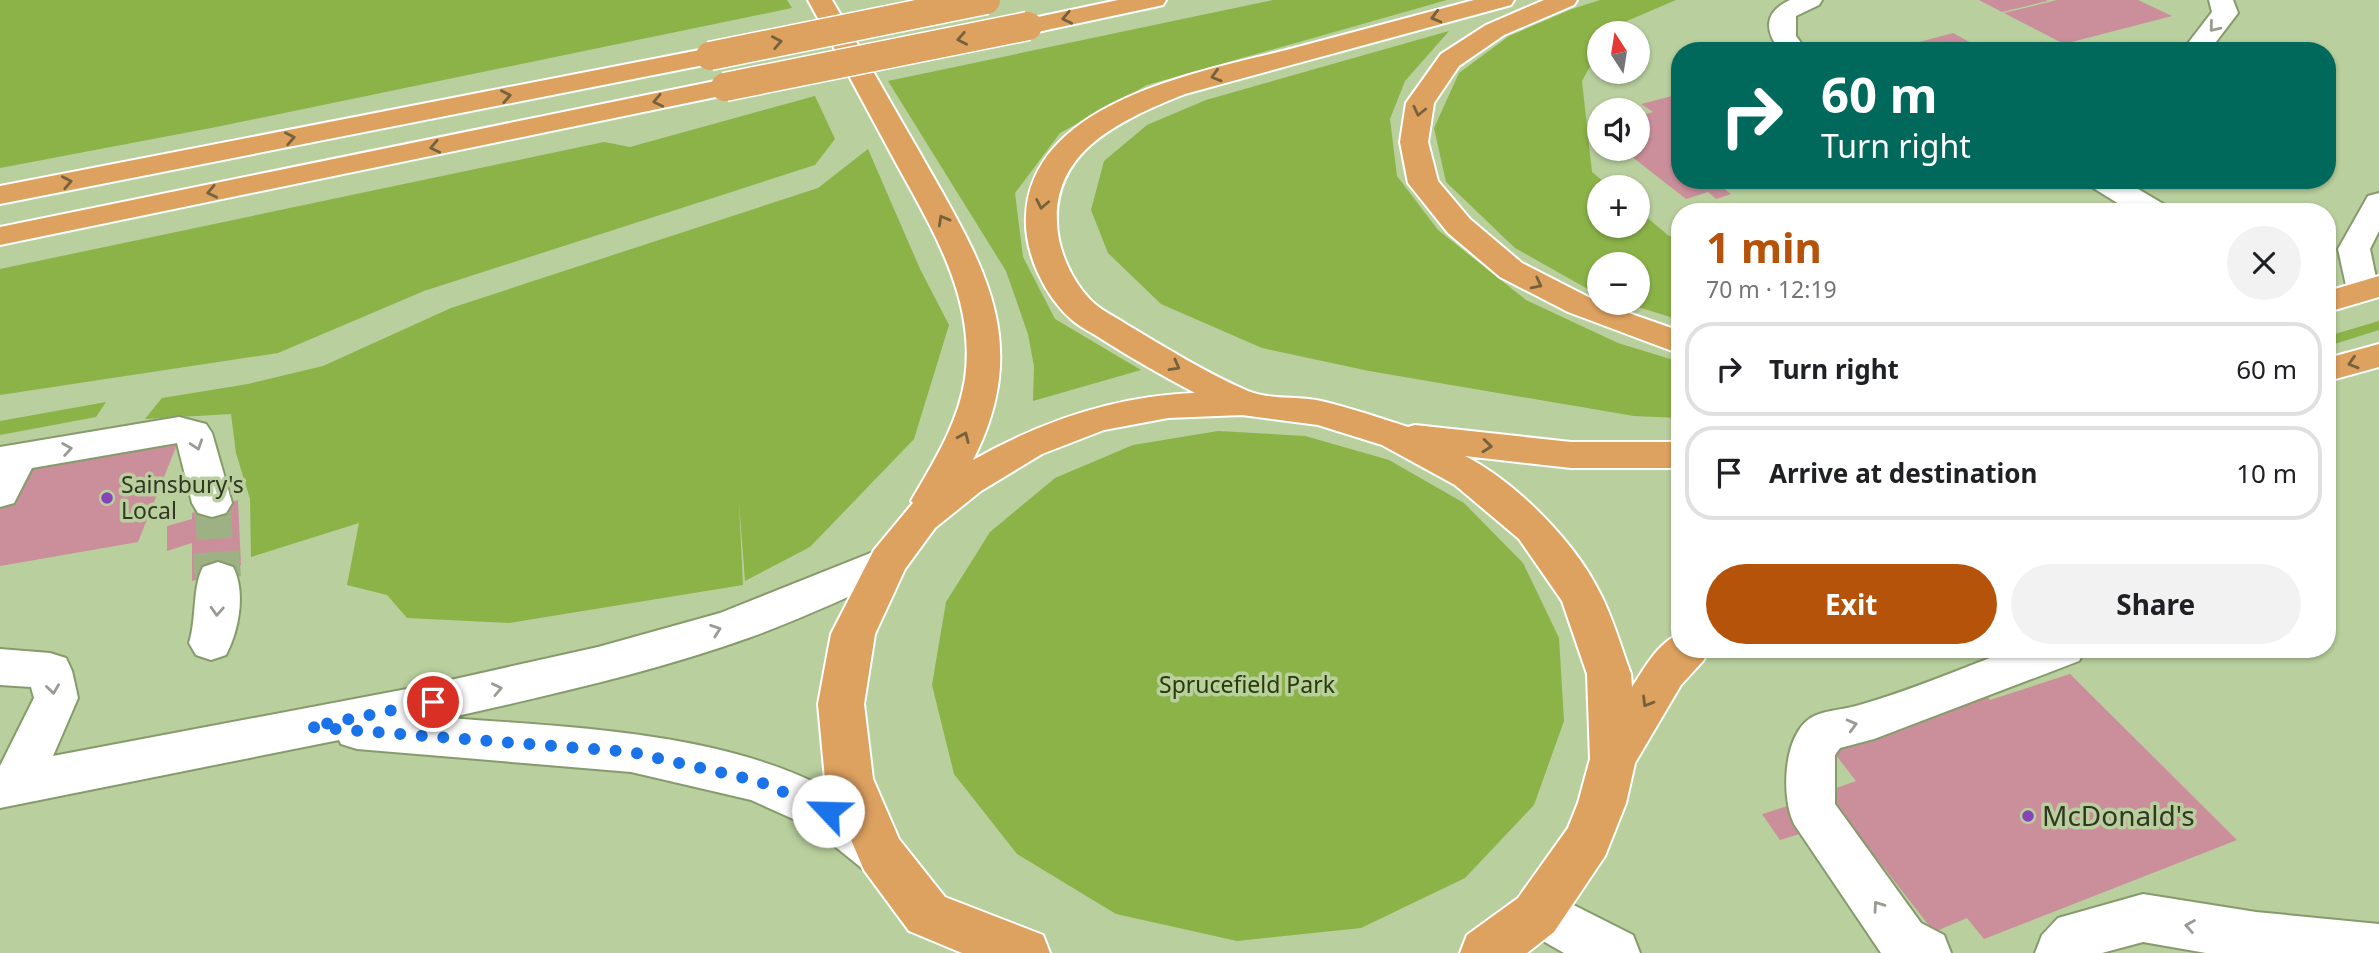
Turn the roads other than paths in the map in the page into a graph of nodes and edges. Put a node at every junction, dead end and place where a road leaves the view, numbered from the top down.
1 (820, 0) edge
2 (986, 0) edge
3 (1154, 0) edge
4 (1502, 0) edge
5 (1565, 0) edge
6 (1810, 0) edge
7 (2221, 0) edge
8 (1787, 42) edge
9 (2202, 42) edge
10 (2116, 189) edge
11 (0, 195) edge
12 (2379, 202) edge
13 (2139, 203) edge
14 (0, 236) edge
15 (2372, 288) edge
16 (2336, 299) edge
17 (1671, 340) edge
18 (2379, 355) edge
19 (2336, 368) edge
20 (1242, 403) junction
21 (1395, 436) junction
22 (1671, 455) edge
23 (9, 458) edge
24 (0, 493) edge
25 (212, 503) tunnel mouth
26 (921, 518) junction
27 (888, 561) junction
28 (218, 578) tunnel mouth
29 (211, 643) dead end
30 (1679, 658) edge
31 (2040, 658) edge
32 (0, 667) edge
33 (310, 727) junction
34 (1612, 760) junction
35 (8, 785) edge
36 (881, 854) junction
37 (1532, 926) edge
38 (2243, 945) edge
39 (1006, 949) edge
40 (2379, 949) edge
41 (1486, 953) edge
42 (1614, 953) edge
43 (1925, 953) edge
44 (2061, 953) edge

26 -> 1 highway
11 -> 2 highway, bridge
3 -> 14 highway, bridge
4 -> 20 highway
5 -> 17 highway
6 - 8 street
7 -> 9 street
10 - 13 street
12 - 15 street
15 - 16 highway
18 -> 19 highway
20 - 21 highway
20 - 26 highway
21 -> 22 highway
21 - 34 highway
23 - 24 street
23 -> 25 street
26 - 27 highway
33 -> 27 street
27 - 36 highway
28 -> 29 street
30 -> 34 highway
43 -> 31 street
32 -> 35 street
33 - 35 street
33 - 36 street
34 - 37 highway
36 - 39 highway
37 - 41 highway
37 - 42 street
38 - 40 street
38 -> 44 street

